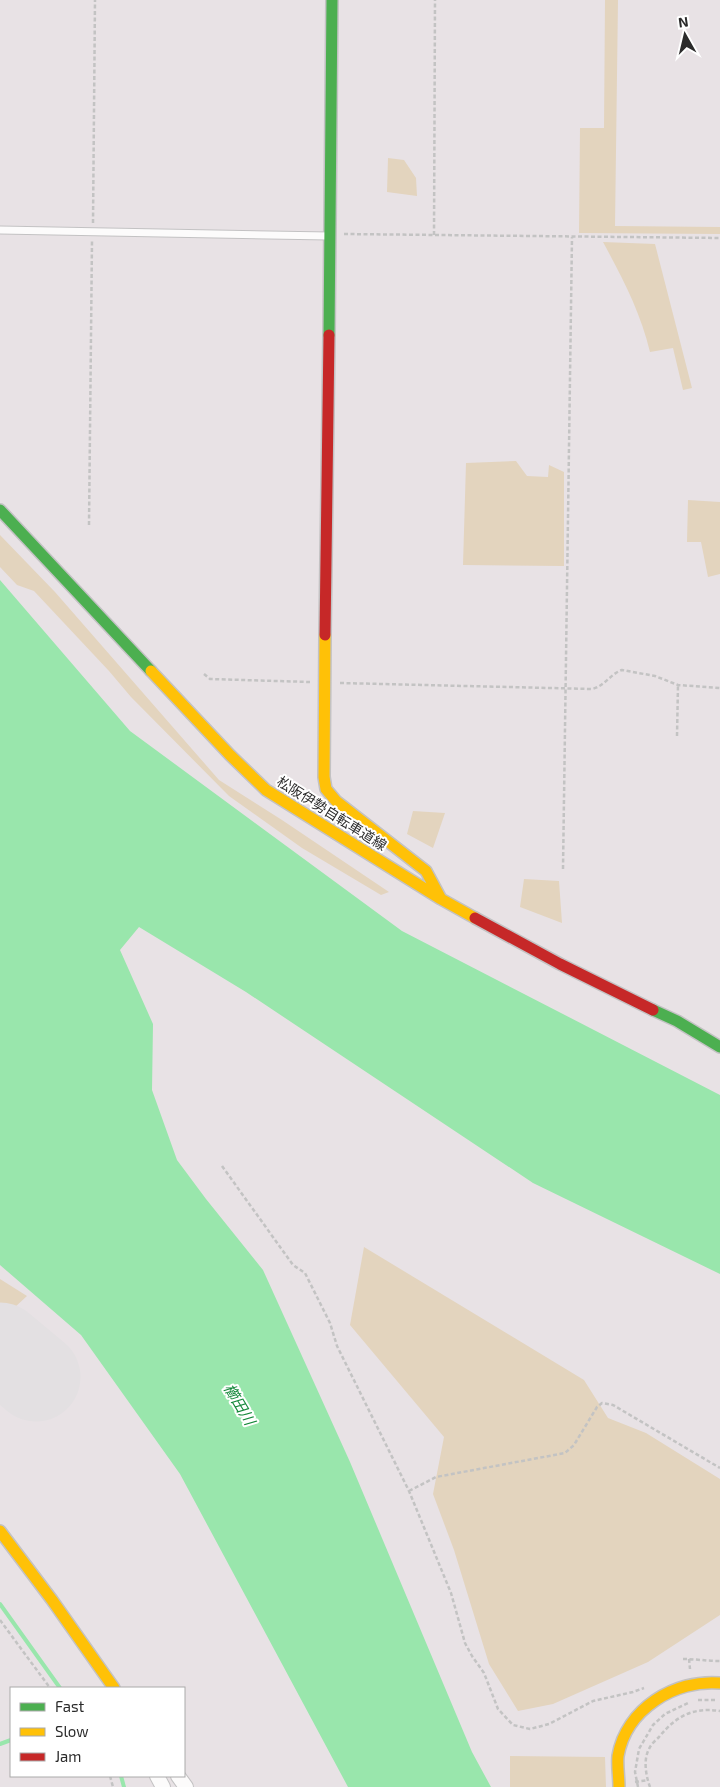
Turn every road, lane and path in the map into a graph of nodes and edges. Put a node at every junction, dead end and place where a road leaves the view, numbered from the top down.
1 (96, 0) edge
2 (332, 0) edge
3 (436, 0) edge
4 (0, 230) edge
5 (92, 231) junction
6 (434, 235) junction
7 (329, 236) junction
8 (572, 237) junction
9 (720, 238) edge
10 (0, 510) edge
11 (89, 525) dead end
12 (204, 674) dead end
13 (323, 683) junction
14 (678, 684) junction
15 (566, 688) junction
16 (720, 688) edge
17 (677, 736) dead end
18 (563, 869) dead end
19 (441, 899) junction
20 (720, 1047) edge
21 (222, 1166) dead end
22 (720, 1468) edge
23 (409, 1491) junction
24 (0, 1531) edge
25 (0, 1620) edge
26 (683, 1659) dead end
27 (720, 1661) edge
28 (720, 1683) edge
29 (650, 1685) dead end
30 (49, 1687) edge
31 (113, 1687) edge
32 (720, 1700) edge
33 (720, 1711) edge
34 (619, 1787) edge
35 (638, 1787) edge
36 (650, 1787) edge

1 - 5 path
2 - 7 street
3 - 6 path
4 - 5 lane
5 - 7 lane
5 - 11 path
6 - 7 path
6 - 8 path
7 - 13 street
8 - 9 path
8 - 15 path
10 - 19 street, 松阪伊勢自転車道線
12 - 13 path
13 - 15 path
13 - 19 street
14 - 15 path
14 - 16 path
14 - 17 path
15 - 18 path
19 - 20 street, 松阪伊勢自転車道線
21 - 23 path
22 - 23 path
23 - 29 path
24 - 31 street
25 - 30 path
26 - 27 path
28 - 34 street
32 - 35 path
33 - 36 path

